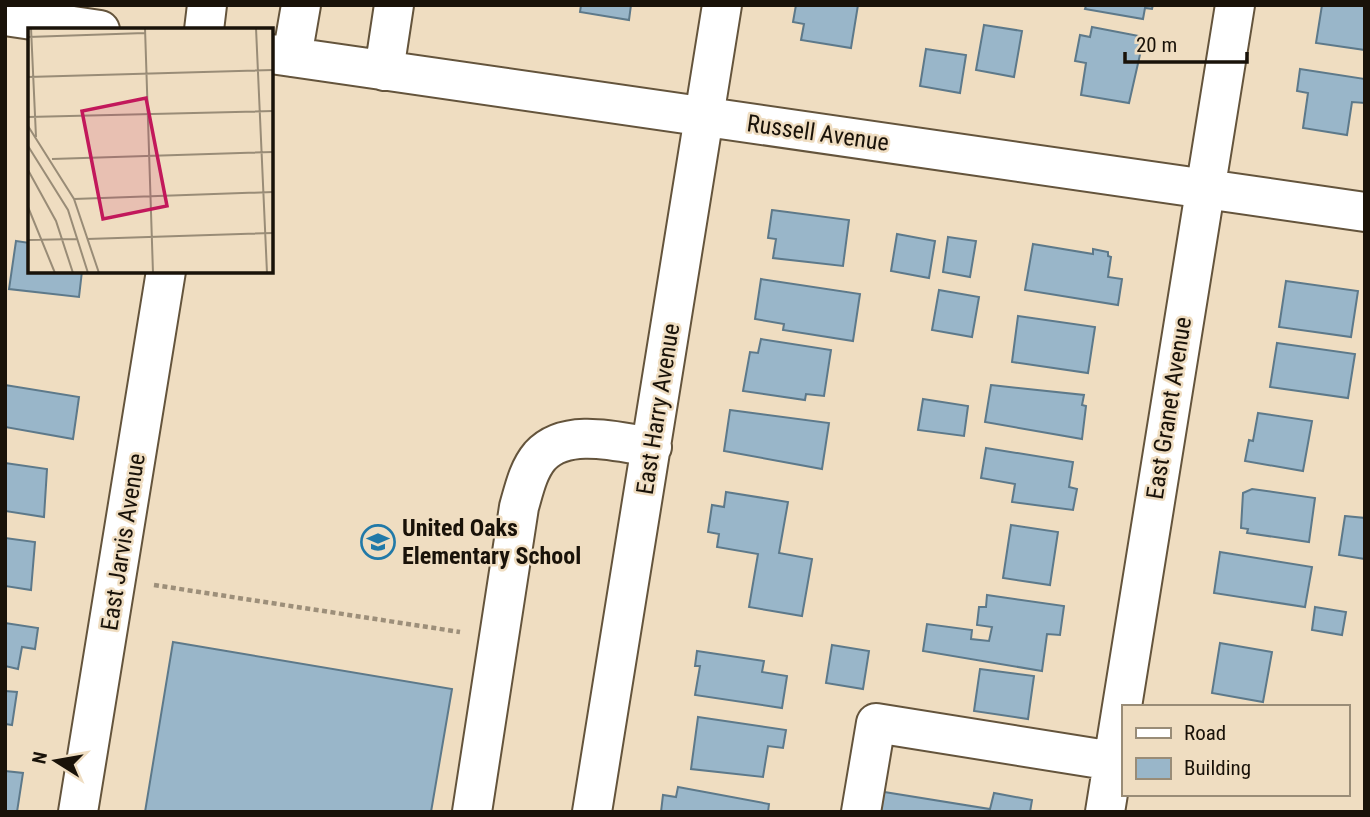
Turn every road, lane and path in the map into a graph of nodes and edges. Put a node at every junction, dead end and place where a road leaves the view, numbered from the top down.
1 (207, 5) edge
2 (300, 5) edge
3 (394, 5) edge
4 (722, 5) edge
5 (1235, 5) edge
6 (5, 16) edge
7 (86, 28) edge
8 (204, 28) edge
9 (282, 56) edge
10 (384, 71) junction
11 (704, 117) junction
12 (1205, 190) junction
13 (1365, 212) edge
14 (166, 273) edge
15 (652, 447) junction
16 (148, 584) dead end
17 (471, 634) dead end
18 (1122, 705) edge
19 (1122, 705) edge
20 (1113, 761) junction
21 (78, 812) edge
22 (472, 812) edge
23 (592, 812) edge
24 (860, 812) edge
25 (1105, 812) edge

1 - 8 street
2 - 9 street
3 - 10 street
4 - 11 street, East Harry Avenue
5 - 12 street, East Granet Avenue
6 - 7 street
9 - 10 street, Russell Avenue
10 - 11 street, Russell Avenue
11 - 12 street, Russell Avenue
11 - 15 street, East Harry Avenue
12 - 13 street, Russell Avenue
12 - 19 street, East Granet Avenue
14 - 21 street, East Jarvis Avenue
15 - 22 street
15 - 23 street, East Harry Avenue
16 - 17 path
18 - 20 street, East Granet Avenue
20 - 24 street
20 - 25 street, East Granet Avenue

